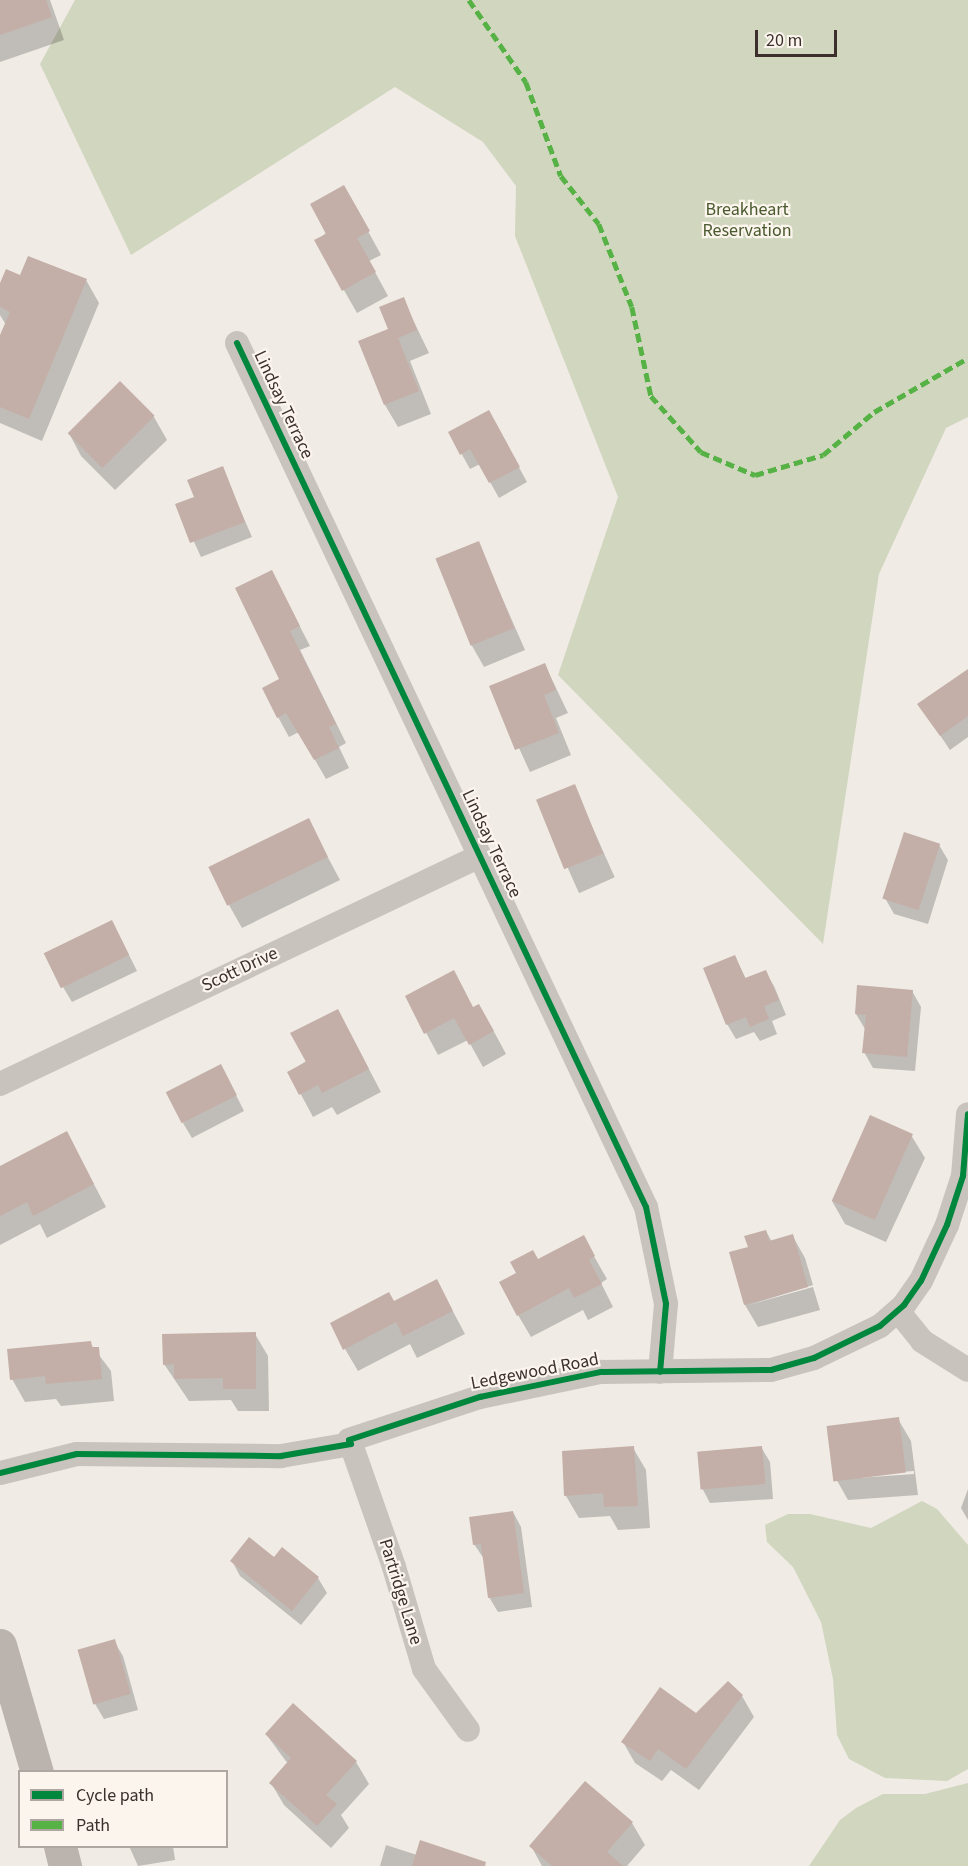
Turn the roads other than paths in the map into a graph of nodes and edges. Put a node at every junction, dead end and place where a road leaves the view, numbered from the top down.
1 (237, 343) dead end
2 (480, 856) junction
3 (0, 1084) edge
4 (968, 1114) edge
5 (898, 1311) junction
6 (968, 1371) edge
7 (660, 1372) junction
8 (351, 1444) junction
9 (0, 1473) edge
10 (0, 1645) edge
11 (468, 1730) dead end
12 (36, 1770) edge
13 (60, 1848) edge
14 (65, 1866) edge

1 - 2 street, Lindsay Terrace
2 - 3 street, Scott Drive
2 - 7 street, Lindsay Terrace
4 - 5 street, Ledgewood Road
5 - 6 street
5 - 7 street, Ledgewood Road
7 - 8 street, Ledgewood Road
8 - 9 street, Ledgewood Road
8 - 11 street, Partridge Lane
10 - 12 main road
13 - 14 main road

